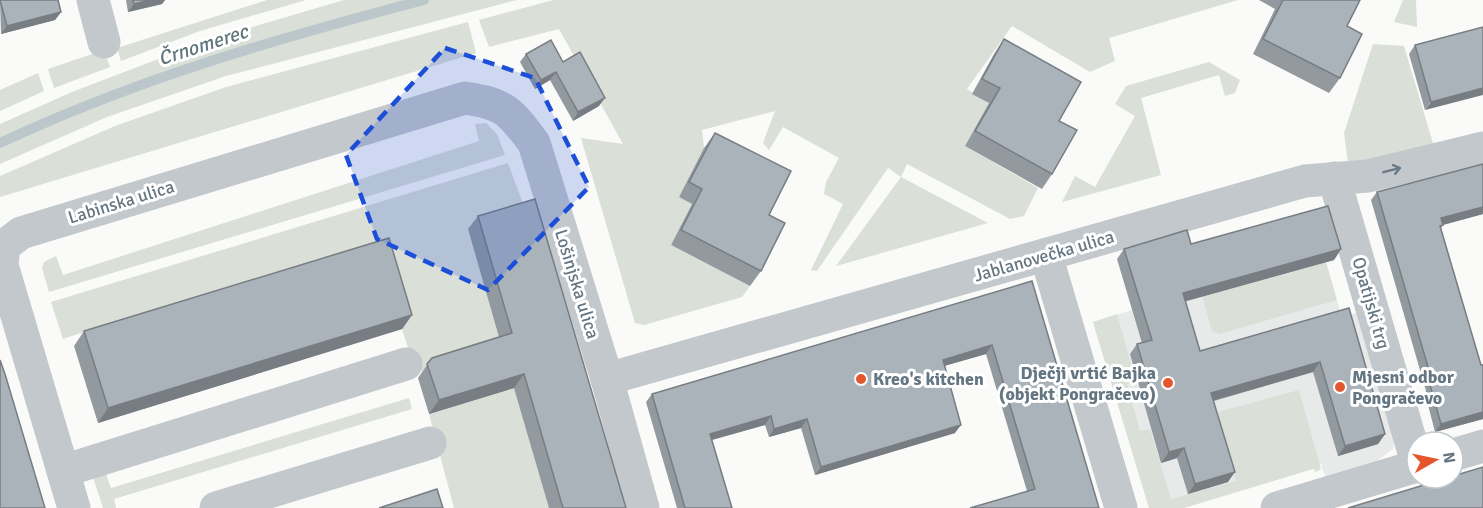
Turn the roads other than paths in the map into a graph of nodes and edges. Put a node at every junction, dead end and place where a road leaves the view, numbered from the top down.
1 (93, 0) edge
2 (104, 42) dead end
3 (465, 98) joint
4 (1483, 148) edge
5 (1334, 178) junction
6 (1046, 255) junction
7 (406, 364) dead end
8 (607, 379) junction
9 (1407, 430) edge
10 (430, 443) dead end
11 (1483, 446) edge
12 (1465, 451) edge
13 (1405, 468) edge
14 (63, 471) junction
15 (74, 508) edge
16 (216, 508) edge
17 (643, 508) edge
18 (1121, 508) edge
19 (1277, 508) edge

1 - 2 street
3 - 8 street, Lošinjska ulica
3 - 14 street, Labinska ulica
5 -> 4 street, Jablanovečka ulica
5 - 6 street, Jablanovečka ulica
5 - 9 street, Opatijski trg
6 - 8 street, Jablanovečka ulica
6 - 18 street
7 - 14 street
8 - 17 street, Lošinjska ulica
10 - 16 street
11 - 12 street
13 - 19 street
14 - 15 street, Labinska ulica

